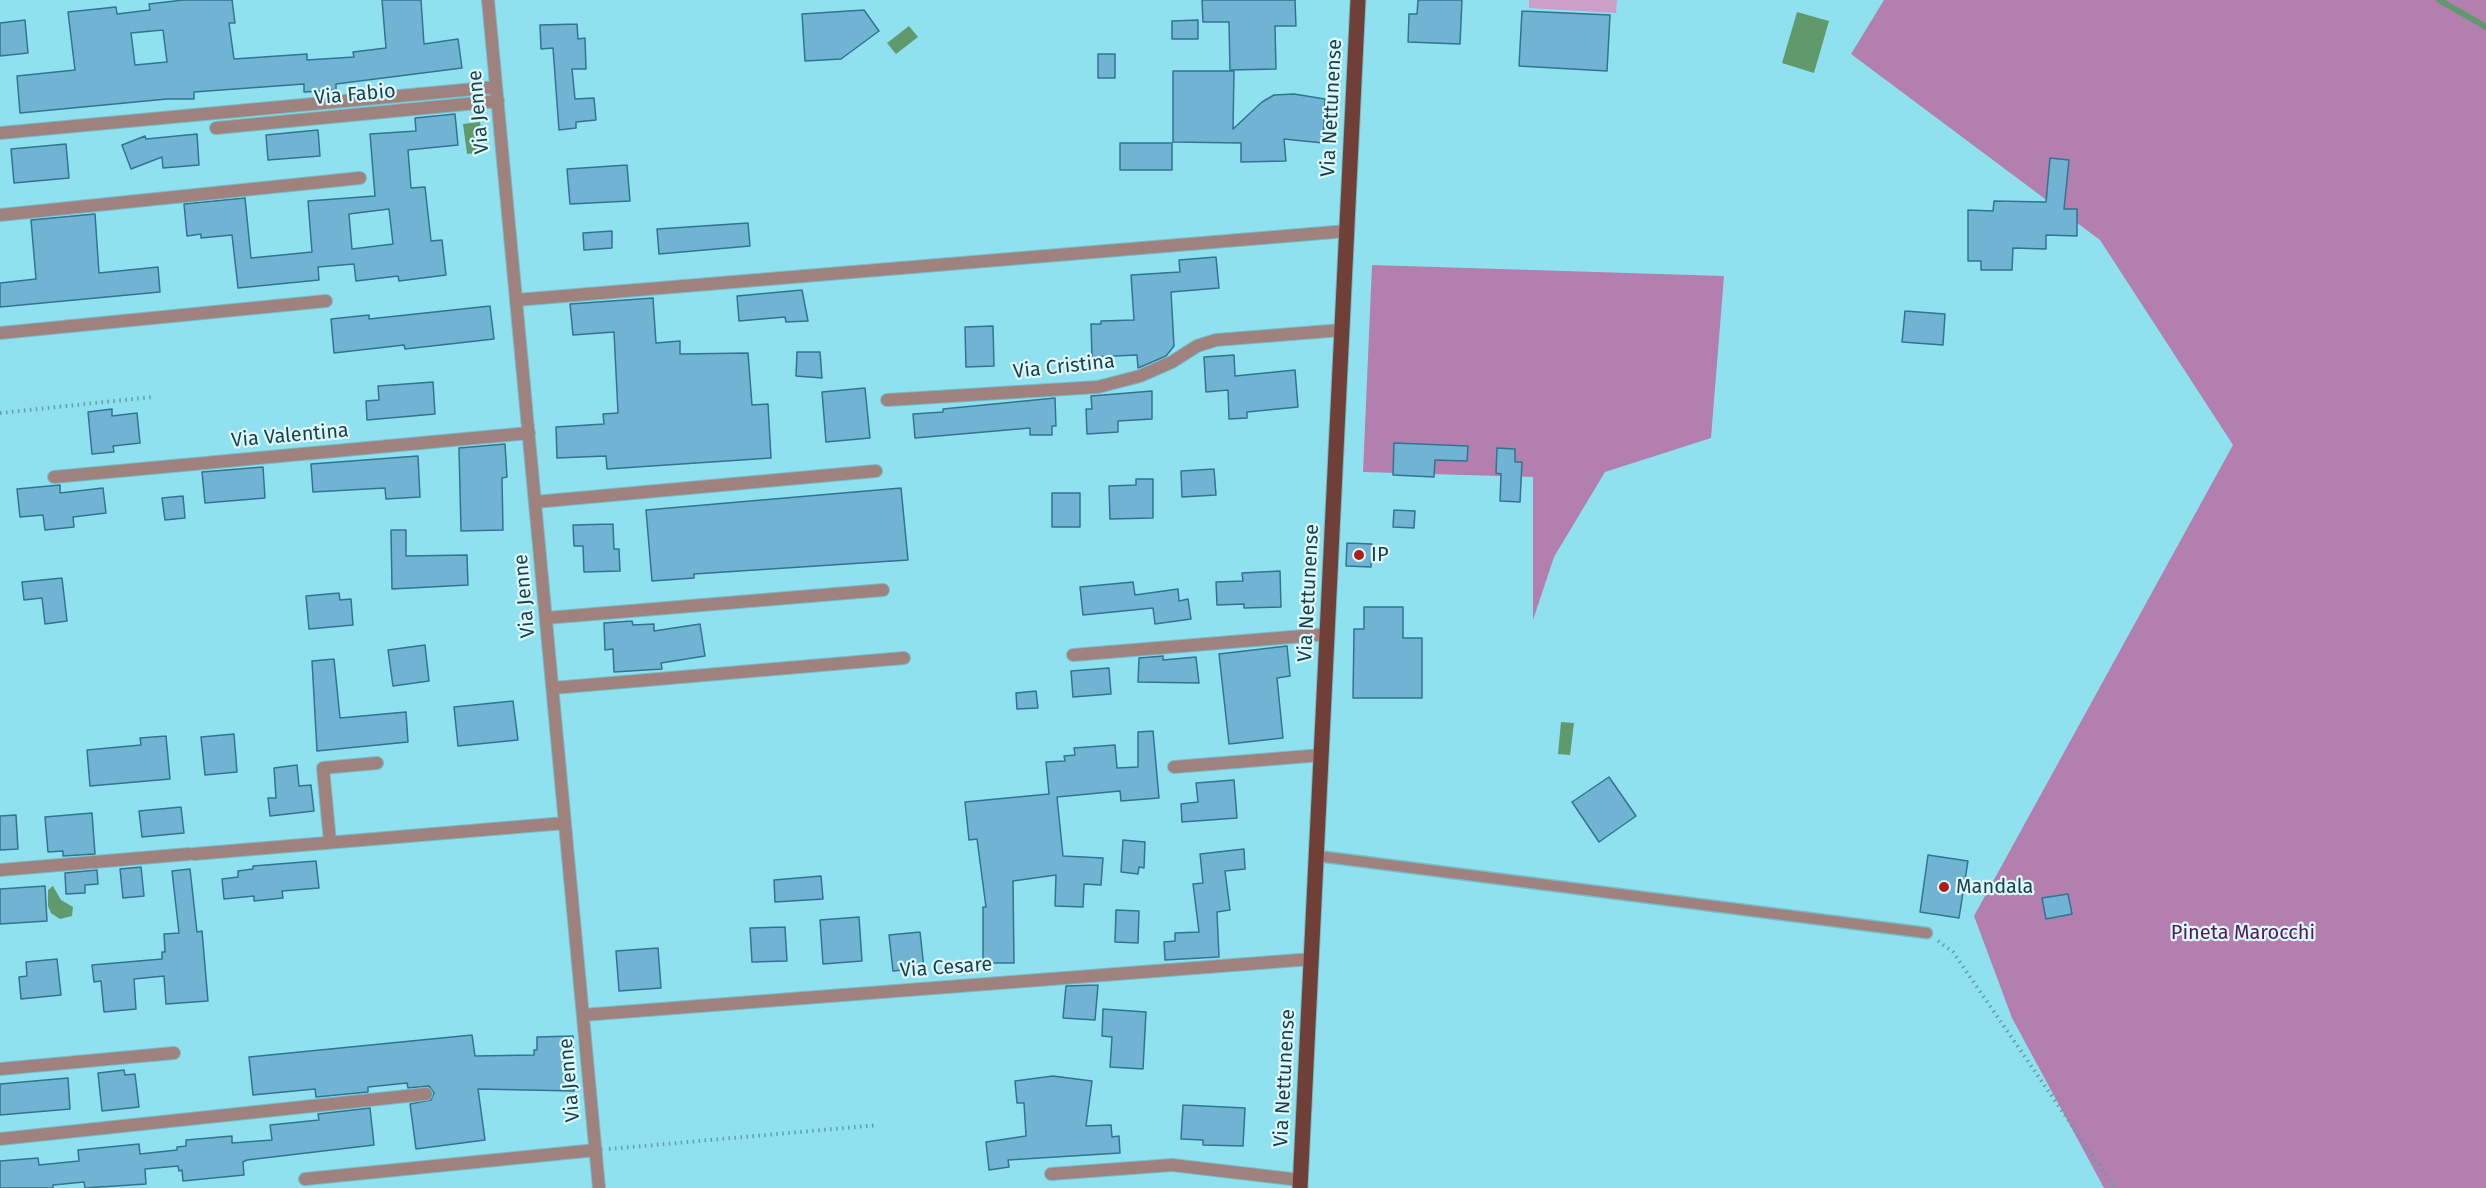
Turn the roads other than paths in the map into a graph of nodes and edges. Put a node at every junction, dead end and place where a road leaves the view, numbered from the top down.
1 (488, 0) edge
2 (1358, 0) edge
3 (496, 87) junction
4 (498, 101) junction
5 (216, 128) dead end
6 (0, 133) edge
7 (360, 178) dead end
8 (0, 215) edge
9 (1347, 231) junction
10 (516, 300) junction
11 (326, 301) dead end
12 (1342, 330) junction
13 (0, 333) edge
14 (887, 400) dead end
15 (529, 434) junction
16 (876, 471) dead end
17 (54, 477) dead end
18 (535, 502) junction
19 (883, 590) dead end
20 (546, 618) junction
21 (1328, 634) junction
22 (1073, 655) dead end
23 (904, 658) dead end
24 (553, 688) junction
25 (1322, 755) junction
26 (377, 764) dead end
27 (1174, 767) dead end
28 (565, 823) junction
29 (330, 842) junction
30 (1318, 856) junction
31 (0, 870) edge
32 (1927, 933) road end
33 (1312, 959) junction
34 (583, 1015) junction
35 (174, 1053) dead end
36 (0, 1069) edge
37 (426, 1094) dead end
38 (0, 1139) edge
39 (596, 1150) junction
40 (1051, 1174) dead end
41 (305, 1179) dead end
42 (1300, 1184) edge
43 (599, 1188) edge

1 - 3 street, Via Jenne
2 - 9 main road, Via Nettunense
3 - 4 street, Via Jenne
3 - 6 street
4 - 5 street, Via Fabio
4 - 10 street, Via Jenne
7 - 8 street
9 - 10 street
9 - 12 main road, Via Nettunense
10 - 15 street, Via Jenne
11 - 13 street
12 - 14 street, Via Cristina
12 - 21 main road, Via Nettunense
15 - 17 street, Via Valentina
15 - 18 street, Via Jenne
16 - 18 street
18 - 20 street, Via Jenne
19 - 20 street
20 - 24 street, Via Jenne
21 - 22 street
21 - 25 main road, Via Nettunense
23 - 24 street
24 - 28 street, Via Jenne
25 - 27 street
25 - 30 main road, Via Nettunense
26 - 29 street
28 - 29 street
28 - 34 street, Via Jenne
29 - 31 street
30 - 32 lane
30 - 33 main road, Via Nettunense
33 - 34 street, Via Cesare
33 - 42 main road, Via Nettunense
34 - 39 street, Via Jenne
35 - 36 street
37 - 38 street
39 - 41 street
39 - 43 street, Via Jenne
40 - 42 street

